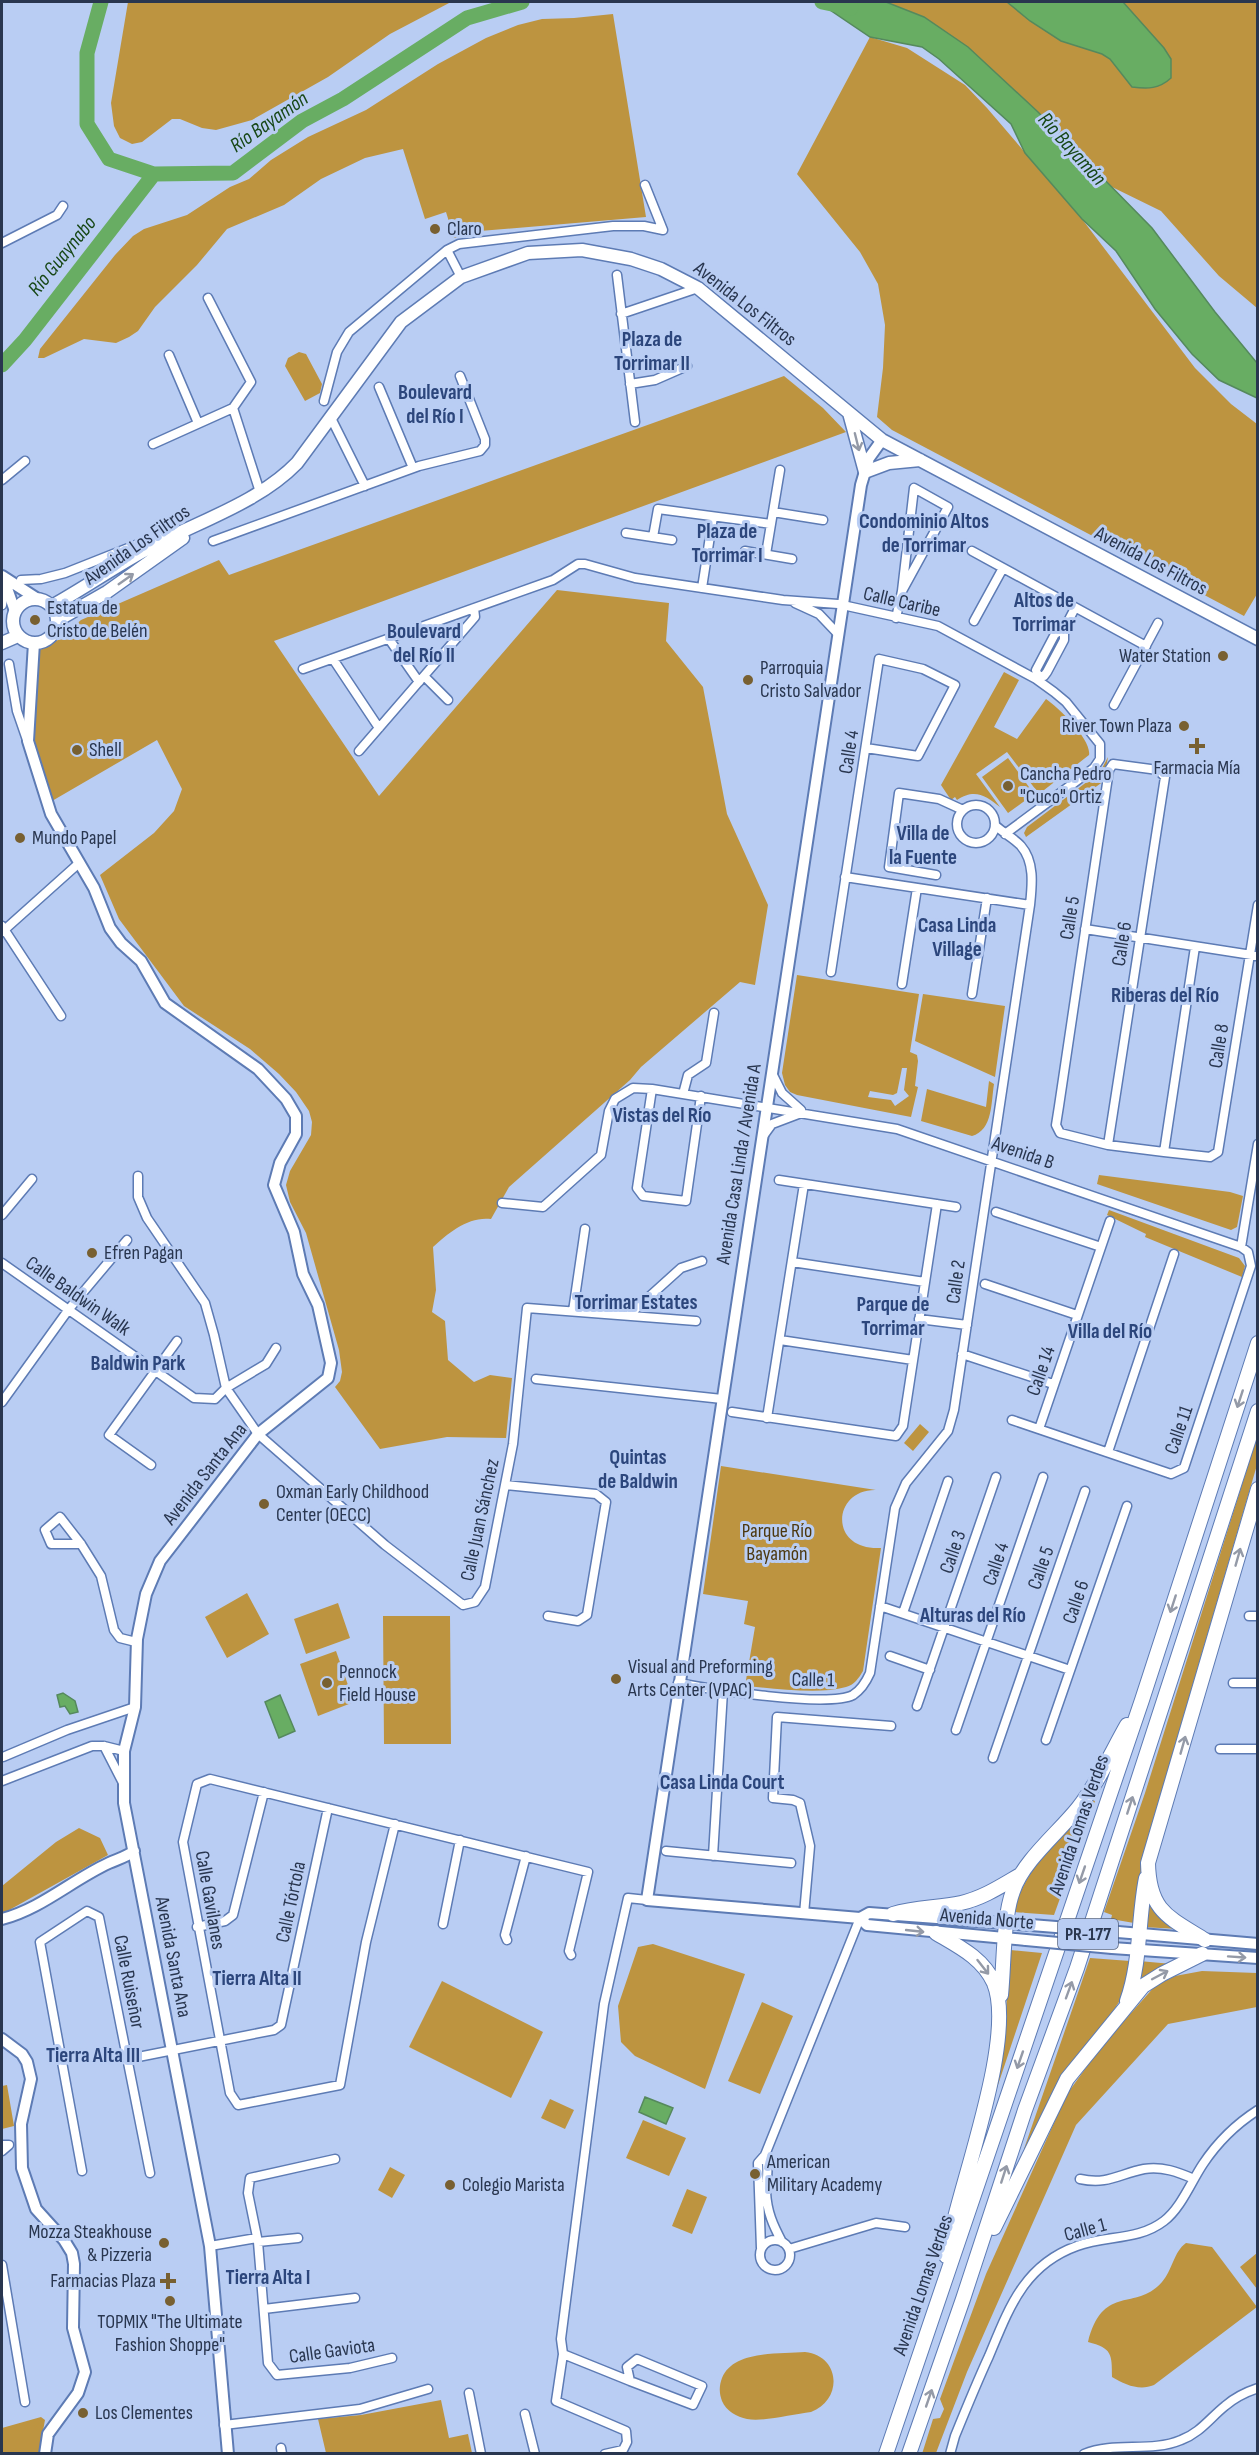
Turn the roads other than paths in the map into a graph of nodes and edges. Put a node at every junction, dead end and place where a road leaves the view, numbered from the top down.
1 (645, 185) dead end
2 (63, 206) dead end
3 (2, 243) edge
4 (447, 250) junction
5 (617, 275) dead end
6 (461, 277) junction
7 (698, 288) junction
8 (208, 298) dead end
9 (621, 314) junction
10 (169, 355) dead end
11 (687, 366) dead end
12 (460, 376) dead end
13 (630, 384) junction
14 (379, 387) dead end
15 (324, 401) dead end
16 (233, 408) junction
17 (849, 412) junction
18 (331, 417) junction
19 (635, 422) dead end
20 (198, 423) junction
21 (882, 440) junction
22 (153, 444) dead end
23 (920, 460) junction
24 (25, 461) dead end
25 (413, 468) junction
26 (780, 470) dead end
27 (865, 472) junction
28 (2, 480) edge
29 (365, 486) junction
30 (260, 492) junction
31 (773, 512) junction
32 (713, 517) junction
33 (207, 519) junction
34 (822, 520) dead end
35 (771, 524) junction
36 (626, 533) dead end
37 (653, 537) junction
38 (672, 540) dead end
39 (213, 541) dead end
40 (745, 551) dead end
41 (972, 551) dead end
42 (766, 554) junction
43 (792, 559) dead end
44 (1003, 568) junction
45 (3, 580) edge
46 (21, 580) dead end
47 (702, 588) junction
48 (902, 591) junction
49 (36, 598) junction
50 (789, 600) junction
51 (2, 605) edge
52 (842, 605) junction
53 (52, 606) junction
54 (474, 608) junction
55 (1075, 608) junction
56 (896, 618) junction
57 (10, 619) edge
58 (58, 620) junction
59 (974, 621) dead end
60 (1158, 623) dead end
61 (1064, 629) junction
62 (838, 634) junction
63 (18, 636) junction
64 (389, 639) junction
65 (1257, 639) edge
66 (34, 643) junction
67 (2, 644) edge
68 (1050, 645) junction
69 (1146, 646) junction
70 (1059, 650) junction
71 (333, 659) junction
72 (1041, 660) junction
73 (9, 664) dead end
74 (1050, 665) junction
75 (303, 669) dead end
76 (1037, 677) junction
77 (421, 679) junction
78 (448, 700) dead end
79 (1114, 705) dead end
80 (379, 728) junction
81 (28, 741) junction
82 (866, 748) junction
83 (359, 751) dead end
84 (1140, 767) joint
85 (963, 810) junction
86 (995, 825) junction
87 (1005, 834) junction
88 (78, 864) junction
89 (936, 874) dead end
90 (845, 877) junction
91 (917, 888) junction
92 (987, 898) junction
93 (1030, 905) junction
94 (1257, 905) edge
95 (1085, 929) junction
96 (2, 930) edge
97 (1140, 938) junction
98 (1195, 946) junction
99 (1254, 956) edge
100 (831, 972) dead end
101 (902, 984) dead end
102 (972, 994) dead end
103 (714, 1012) dead end
104 (61, 1016) dead end
105 (771, 1071) junction
106 (652, 1089) junction
107 (683, 1094) junction
108 (701, 1096) junction
109 (766, 1106) junction
110 (804, 1112) junction
111 (761, 1138) junction
112 (1257, 1144) edge
113 (1108, 1145) junction
114 (1164, 1152) junction
115 (991, 1160) junction
116 (138, 1176) dead end
117 (32, 1179) dead end
118 (779, 1180) dead end
119 (804, 1184) junction
120 (502, 1203) dead end
121 (937, 1204) junction
122 (957, 1208) dead end
123 (996, 1212) dead end
124 (2, 1215) edge
125 (1110, 1221) dead end
126 (585, 1229) dead end
127 (128, 1240) dead end
128 (1101, 1247) junction
129 (1241, 1247) junction
130 (1174, 1254) dead end
131 (702, 1261) dead end
132 (792, 1262) junction
133 (2, 1263) edge
134 (925, 1282) junction
135 (985, 1284) dead end
136 (69, 1309) junction
137 (573, 1311) junction
138 (630, 1314) junction
139 (1077, 1315) junction
140 (919, 1319) junction
141 (696, 1322) dead end
142 (967, 1325) junction
143 (780, 1340) junction
144 (177, 1341) dead end
145 (1257, 1343) edge
146 (276, 1348) dead end
147 (962, 1354) junction
148 (913, 1360) junction
149 (155, 1371) junction
150 (536, 1379) dead end
151 (1053, 1384) junction
152 (225, 1388) junction
153 (722, 1400) junction
154 (2, 1402) edge
155 (954, 1410) joint
156 (1257, 1411) edge
157 (732, 1412) dead end
158 (767, 1418) junction
159 (1012, 1420) dead end
160 (1039, 1429) junction
161 (258, 1434) junction
162 (1108, 1452) junction
163 (151, 1465) dead end
164 (996, 1477) dead end
165 (1043, 1477) dead end
166 (948, 1481) dead end
167 (505, 1485) junction
168 (1257, 1490) edge
169 (1085, 1491) dead end
170 (1127, 1506) dead end
171 (81, 1544) dead end
172 (880, 1606) junction
173 (903, 1612) junction
174 (548, 1616) dead end
175 (945, 1627) junction
176 (987, 1641) junction
177 (136, 1642) junction
178 (1028, 1655) junction
179 (890, 1656) dead end
180 (930, 1670) junction
181 (1070, 1670) junction
182 (678, 1683) junction
183 (1233, 1683) dead end
184 (1257, 1683) edge
185 (723, 1691) junction
186 (1142, 1700) junction
187 (917, 1706) dead end
188 (135, 1707) junction
189 (891, 1726) dead end
190 (956, 1730) dead end
191 (1046, 1740) dead end
192 (104, 1746) junction
193 (1220, 1749) dead end
194 (1257, 1749) edge
195 (124, 1751) junction
196 (2, 1758) edge
197 (993, 1758) dead end
198 (2, 1781) edge
199 (124, 1786) junction
200 (264, 1792) junction
201 (328, 1808) junction
202 (395, 1824) junction
203 (460, 1840) junction
204 (134, 1851) junction
205 (666, 1851) dead end
206 (525, 1856) junction
207 (713, 1856) junction
208 (792, 1863) dead end
209 (1148, 1863) junction
210 (1020, 1875) junction
211 (647, 1900) junction
212 (804, 1914) junction
213 (892, 1914) junction
214 (860, 1918) junction
215 (2, 1919) edge
216 (1007, 1923) junction
217 (443, 1924) dead end
218 (197, 1927) junction
219 (936, 1933) junction
220 (1138, 1934) junction
221 (1006, 1939) junction
222 (507, 1940) dead end
223 (1205, 1940) junction
224 (1257, 1944) edge
225 (1137, 1949) junction
226 (1202, 1954) junction
227 (571, 1955) dead end
228 (1257, 1958) edge
229 (1000, 2006) junction
230 (1125, 2006) junction
231 (2, 2039) edge
232 (219, 2041) junction
233 (172, 2049) junction
234 (128, 2059) junction
235 (1257, 2109) edge
236 (10, 2144) edge
237 (2, 2151) edge
238 (765, 2155) junction
239 (335, 2159) dead end
240 (82, 2171) dead end
241 (150, 2173) dead end
242 (1080, 2179) dead end
243 (1194, 2179) junction
244 (905, 2227) dead end
245 (298, 2238) dead end
246 (258, 2240) junction
247 (782, 2242) junction
248 (210, 2246) junction
249 (761, 2248) junction
250 (789, 2250) junction
251 (2, 2265) edge
252 (355, 2298) dead end
253 (963, 2299) junction
254 (938, 2301) junction
255 (264, 2309) junction
256 (563, 2354) junction
257 (392, 2358) dead end
258 (630, 2381) junction
259 (1257, 2388) edge
260 (428, 2389) dead end
261 (468, 2392) dead end
262 (25, 2402) dead end
263 (525, 2414) dead end
264 (224, 2426) junction
265 (45, 2454) edge
266 (228, 2454) edge
267 (481, 2454) edge
268 (535, 2454) edge
269 (605, 2454) edge
270 (886, 2454) edge
271 (909, 2454) edge
272 (950, 2454) edge
273 (1084, 2454) edge

1 - 4 street
2 - 3 street
4 - 6 street
4 - 15 street
5 - 9 street
6 - 7 main road, Avenida Los Filtros
6 - 18 main road, Avenida Los Filtros
7 - 9 street
7 - 17 main road, Avenida Los Filtros
8 - 16 street
9 - 13 street
10 - 20 street
11 - 13 street
12 - 25 street
13 - 19 street
14 - 25 street
16 - 20 street
16 - 30 street
17 - 21 main road, Avenida Los Filtros
17 -> 27 main road
18 - 29 street
18 - 30 main road, Avenida Los Filtros
20 - 22 street
21 - 23 main road, Avenida Los Filtros
21 - 27 street, Avenida Casa Linda / Avenida A
23 - 27 main road
23 - 65 main road, Avenida Los Filtros
24 - 28 street
25 - 29 street
26 - 31 street
27 - 52 street, Avenida Casa Linda / Avenida A
29 - 39 street
30 - 33 main road, Avenida Los Filtros
31 - 34 street
31 - 35 street
32 - 35 street
32 - 37 street
32 - 47 street
33 - 46 street
33 - 53 main road, Avenida Los Filtros
58 -> 33 main road, Avenida Los Filtros
35 - 42 street
36 - 37 street
37 - 38 street
40 - 42 street
41 - 44 street
42 - 43 street
44 - 55 street
44 - 59 street
45 - 49 street
45 - 51 street
45 - 57 street
47 - 50 street
47 - 54 street
48 - 48 street
48 - 56 street
49 - 53 main road
49 - 57 main road
50 - 52 street, Calle Caribe
50 - 62 street
52 - 56 street, Calle Caribe
52 - 62 street, Avenida Casa Linda / Avenida A
53 - 58 main road
54 - 64 street
54 - 77 street
55 - 61 street
55 - 69 street
56 - 76 street, Calle Caribe
57 - 63 main road
58 - 66 main road
60 - 69 street
61 - 68 street
61 - 70 street
62 - 105 street, Avenida Casa Linda / Avenida A
63 - 66 main road
63 - 67 main road
64 - 71 street
64 - 77 street
66 - 81 street, Avenida Santa Ana
68 - 70 street
68 - 72 street
69 - 79 street
70 - 74 street
71 - 75 street
71 - 80 street
72 - 74 street
72 - 76 street
73 - 81 street
74 - 76 street
76 - 87 street, Calle Caribe
77 - 78 street
77 - 80 street
80 - 83 street
81 - 88 street, Avenida Santa Ana
82 - 82 street, Calle 4
82 - 90 street, Calle 4
84 - 95 street, Calle 5
84 - 97 street, Calle 6
85 - 86 street
85 - 86 street
85 - 89 street
86 - 87 street
87 - 93 street
88 - 96 street
88 - 161 street, Avenida Santa Ana
90 - 91 street
90 - 100 street, Calle 4
91 - 92 street
91 - 101 street
92 - 93 street
92 - 102 street
93 - 115 street
94 - 99 street, Calle 8
95 - 97 street
95 - 113 street, Calle 5
96 - 104 street
97 - 98 street
97 - 113 street, Calle 6
98 - 99 street
98 - 114 street
99 - 114 street, Calle 8
103 - 107 street
105 - 109 street, Avenida Casa Linda / Avenida A
105 - 110 street
106 - 107 street, Avenida B
106 - 108 street
106 - 120 street, Avenida B
107 - 108 street, Avenida B
108 - 109 street, Avenida B
109 - 110 street, Avenida B
109 - 111 street, Avenida Casa Linda / Avenida A
110 - 111 street
110 - 115 street, Avenida B
111 - 153 street, Avenida Casa Linda / Avenida A
112 - 129 street
113 - 114 street
115 - 129 street, Avenida B
115 - 142 street, Calle 2
116 - 152 street
117 - 124 street
118 - 119 street
119 - 121 street
119 - 132 street
121 - 122 street
121 - 134 street
123 - 128 street
125 - 128 street, Calle 14
126 - 137 street
127 - 136 street
128 - 139 street, Calle 14
129 - 162 street, Calle 11
130 - 162 street
131 - 138 street
132 - 134 street
132 - 143 street
133 - 136 street, Calle Baldwin Walk
134 - 140 street
135 - 139 street
136 - 149 street, Calle Baldwin Walk
136 - 154 street
137 - 138 street
137 - 167 street, Calle Juan Sánchez
138 - 141 street
139 - 151 street, Calle 14
140 - 142 street
140 - 148 street
142 - 147 street, Calle 2
143 - 148 street
143 - 158 street
144 - 149 street
145 -> 186 highway, Avenida Lomas Verdes / PR-177
146 - 152 street, Calle Baldwin Walk
147 - 151 street
147 - 155 street, Calle 2
148 - 158 street
149 - 152 street, Calle Baldwin Walk
149 - 163 street
150 - 153 street
151 - 160 street, Calle 14
152 - 161 street
153 - 182 street, Avenida Casa Linda / Avenida A
155 - 172 street, Calle 1
253 -> 156 highway, Avenida Lomas Verdes / PR-177
157 - 158 street
159 - 160 street, Calle 11
160 - 162 street, Calle 11
161 - 167 street, Calle Juan Sánchez
161 - 177 street, Avenida Santa Ana
164 - 175 street, Calle 3
165 - 176 street, Calle 4
166 - 173 street
167 - 174 street
209 -> 168 highway
169 - 178 street, Calle 5
170 - 181 street, Calle 6
171 - 177 street
172 - 173 street
172 - 185 street, Calle 1
173 - 175 street
175 - 176 street
175 - 180 street, Calle 3
176 - 178 street
176 - 190 street, Calle 4
177 - 188 street, Avenida Santa Ana
178 - 181 street
178 - 197 street, Calle 5
179 - 180 street
180 - 187 street, Calle 3
181 - 191 street, Calle 6
182 - 185 street, Calle 1
182 - 211 street, Avenida Casa Linda / Avenida A
183 - 184 street
185 - 207 street
186 - 210 highway
186 -> 254 highway, Avenida Lomas Verdes / PR-177
188 - 195 street, Avenida Santa Ana
188 - 196 street
189 - 212 street
192 - 195 street
192 - 198 street
192 - 199 street
193 - 194 street
195 - 199 street, Avenida Santa Ana
199 - 204 street, Avenida Santa Ana
200 - 201 street, Calle Gavilanes
200 - 218 street
200 - 218 street, Calle Gavilanes
201 - 202 street, Calle Gavilanes
201 - 232 street, Calle Tórtola
202 - 203 street, Calle Gavilanes
202 - 232 street, Calle Gavilanes
203 - 206 street, Calle Gavilanes
203 - 217 street
204 - 215 street
204 - 233 street, Avenida Santa Ana
205 - 207 street
206 - 222 street
206 - 227 street, Calle Gavilanes
207 - 208 street
209 - 220 highway
209 - 223 highway
210 - 213 highway
210 - 216 highway
211 - 212 street, Avenida Norte
211 - 256 street
212 - 214 street, Avenida Norte
213 - 214 street, Avenida Norte
213 - 216 street, Avenida Norte
214 -> 219 street, Avenida Norte
214 - 238 street
216 - 220 street, Avenida Norte, bridge
216 - 221 highway
218 - 232 street, Calle Gavilanes
219 - 221 street, Avenida Norte
219 -> 229 highway
220 - 223 street, Avenida Norte
220 - 225 highway
221 - 225 street, Avenida Norte, bridge
221 - 229 highway
223 - 224 street, Avenida Norte
225 - 226 street, Avenida Norte
225 - 230 highway
226 -> 228 street, Avenida Norte
230 -> 226 highway
229 - 254 highway
230 - 253 highway
231 - 236 street
232 - 233 street, Calle Tórtola
233 - 234 street, Calle Tórtola
233 - 248 street, Avenida Santa Ana
234 - 240 street, Calle Ruiseñor
234 - 241 street, Calle Ruiseñor
235 - 243 street, Calle 1
236 - 237 street
236 - 265 street
238 - 247 street
238 - 249 street
239 - 246 street, Calle Gaviota
242 - 243 street
243 - 272 street, Calle 1
244 - 250 street
245 - 246 street
246 - 248 street
246 - 255 street, Calle Gaviota
247 - 249 street
247 - 250 street
248 - 264 street, Avenida Santa Ana
249 - 250 street
251 - 262 street
252 - 255 street
271 -> 253 highway, Avenida Lomas Verdes / PR-177
254 - 270 highway, Avenida Lomas Verdes / PR-177
255 - 257 street, Calle Gaviota
256 - 258 street
256 - 269 street
258 - 258 street
259 - 273 street
260 - 264 street
261 - 267 street
263 - 268 street
264 - 266 street, Avenida Santa Ana

